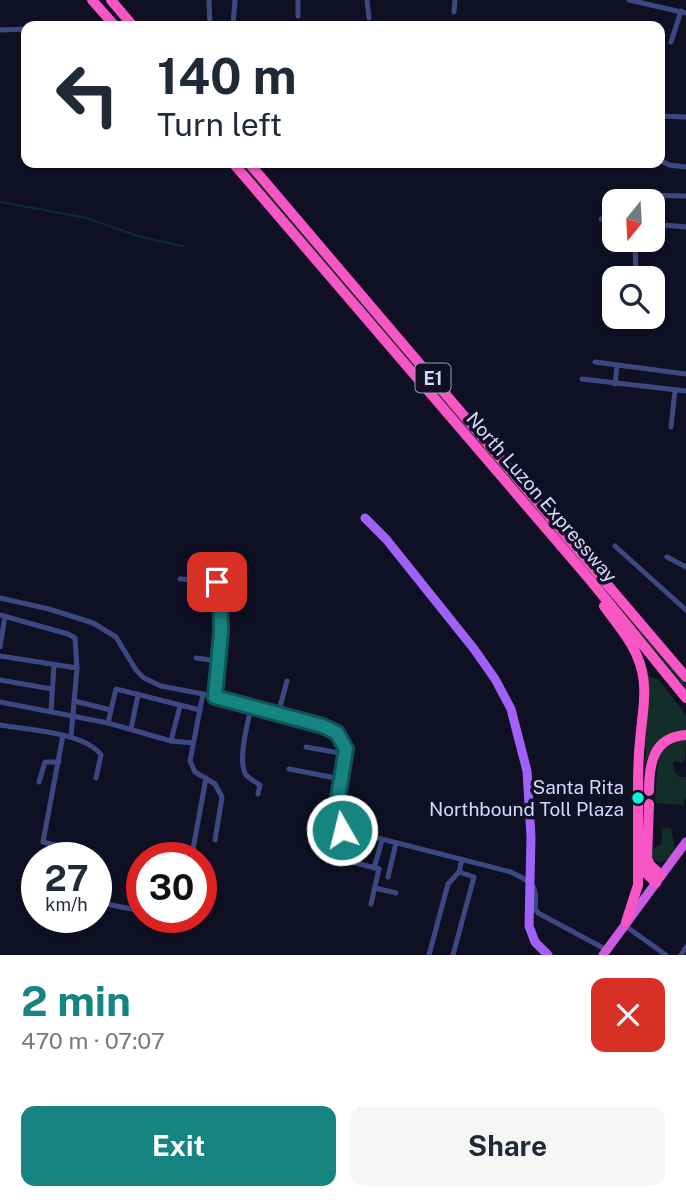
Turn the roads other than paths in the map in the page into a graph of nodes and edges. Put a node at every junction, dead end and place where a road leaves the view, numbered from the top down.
1 (92, 0) edge
2 (111, 0) edge
3 (209, 0) edge
4 (235, 0) edge
5 (298, 0) edge
6 (367, 0) edge
7 (455, 0) edge
8 (629, 0) edge
9 (658, 3) edge
10 (454, 12) dead end
11 (683, 12) edge
12 (298, 16) dead end
13 (369, 18) dead end
14 (111, 21) edge
15 (129, 21) edge
16 (210, 21) edge
17 (233, 21) edge
18 (21, 29) edge
19 (0, 30) edge
20 (671, 42) dead end
21 (665, 116) edge
22 (686, 117) edge
23 (665, 163) edge
24 (686, 167) edge
25 (237, 168) edge
26 (253, 168) edge
27 (665, 196) edge
28 (686, 197) edge
29 (665, 225) edge
30 (686, 227) edge
31 (595, 362) dead end
32 (617, 365) junction
33 (686, 374) edge
34 (582, 379) dead end
35 (615, 384) junction
36 (675, 390) junction
37 (686, 391) edge
38 (671, 427) dead end
39 (365, 517) dead end
40 (615, 546) dead end
41 (667, 557) dead end
42 (686, 568) edge
43 (180, 579) dead end
44 (591, 581) junction
45 (0, 598) edge
46 (686, 610) edge
47 (3, 616) edge
48 (0, 647) edge
49 (0, 656) edge
50 (196, 659) dead end
51 (218, 661) junction
52 (54, 664) junction
53 (77, 668) junction
54 (686, 677) edge
55 (0, 680) edge
56 (287, 681) dead end
57 (52, 689) junction
58 (204, 694) junction
59 (138, 695) junction
60 (215, 697) junction
61 (686, 698) edge
62 (74, 701) junction
63 (0, 702) edge
64 (180, 706) junction
65 (251, 707) junction
66 (111, 710) junction
67 (200, 710) junction
68 (51, 711) junction
69 (278, 714) junction
70 (72, 715) junction
71 (108, 723) junction
72 (0, 725) edge
73 (131, 729) junction
74 (63, 735) junction
75 (686, 735) edge
76 (71, 737) junction
77 (171, 741) junction
78 (193, 743) junction
79 (306, 747) dead end
80 (345, 754) junction
81 (59, 762) junction
82 (289, 769) dead end
83 (96, 778) dead end
84 (206, 778) junction
85 (341, 779) junction
86 (39, 782) dead end
87 (258, 794) dead end
88 (356, 833) junction
89 (215, 840) dead end
90 (382, 840) junction
91 (43, 842) edge
92 (194, 842) edge
93 (686, 842) edge
94 (396, 843) junction
95 (329, 856) dead end
96 (638, 857) junction
97 (462, 860) junction
98 (348, 861) junction
99 (374, 867) junction
100 (459, 872) junction
101 (388, 877) dead end
102 (658, 879) junction
103 (529, 883) junction
104 (374, 888) junction
105 (396, 892) dead end
106 (371, 904) dead end
107 (625, 924) junction
108 (686, 947) edge
109 (605, 952) edge
110 (656, 952) edge
111 (429, 955) edge
112 (453, 955) edge
113 (548, 955) edge
114 (666, 955) edge
115 (681, 955) edge

1 - 14 highway
2 - 15 highway
3 - 16 street
4 - 17 street
5 - 12 street
6 - 13 street
7 - 10 street
8 - 9 street
9 - 11 street
11 - 20 street
18 - 19 street
21 - 22 street
23 - 24 street
25 - 44 highway, North Luzon Expressway / E1
26 - 54 highway, North Luzon Expressway / E1
27 - 28 street
29 - 30 street
31 - 32 street
32 - 33 street
32 - 35 street
34 - 35 street
35 - 36 street
36 - 37 street
36 - 38 street
39 - 103 main road
40 - 46 street
41 - 42 street
43 - 51 street
44 - 61 highway, North Luzon Expressway / E1
44 - 75 highway
45 - 58 street
47 - 48 street
47 - 53 street
49 - 52 street
50 - 51 street
51 - 60 street
52 - 53 street
52 - 57 street
53 - 62 street
55 - 57 street
56 - 69 street
57 - 68 street
58 - 60 street
58 - 67 street
59 - 64 street
59 - 66 street
59 - 73 street
60 - 65 street
62 - 66 street
62 - 70 street
63 - 68 street
64 - 67 street
64 - 77 street
65 - 69 street
65 - 87 street
66 - 71 street
67 - 78 street
68 - 70 street
69 - 80 street
70 - 71 street
70 - 76 street
71 - 73 street
72 - 74 street
73 - 77 street
74 - 76 street
74 - 81 street
76 - 83 street
77 - 78 street
78 - 84 street
79 - 80 street
80 - 85 street
81 - 86 street
81 - 91 street
82 - 85 street
84 - 89 street
84 - 92 street
85 - 88 street
88 - 90 street
88 - 98 street
90 - 94 street
90 - 99 street
93 - 102 highway
94 - 97 street
94 - 101 street
95 - 98 street
96 - 102 highway
96 - 102 highway
96 - 107 highway
97 - 100 street
97 - 103 street
98 - 99 street
99 - 104 street
100 - 111 street
100 - 112 street
102 - 107 highway
103 - 109 street
103 - 113 main road
104 - 105 street
104 - 106 street
107 - 109 highway
107 - 110 street
108 - 115 street
110 - 114 street

